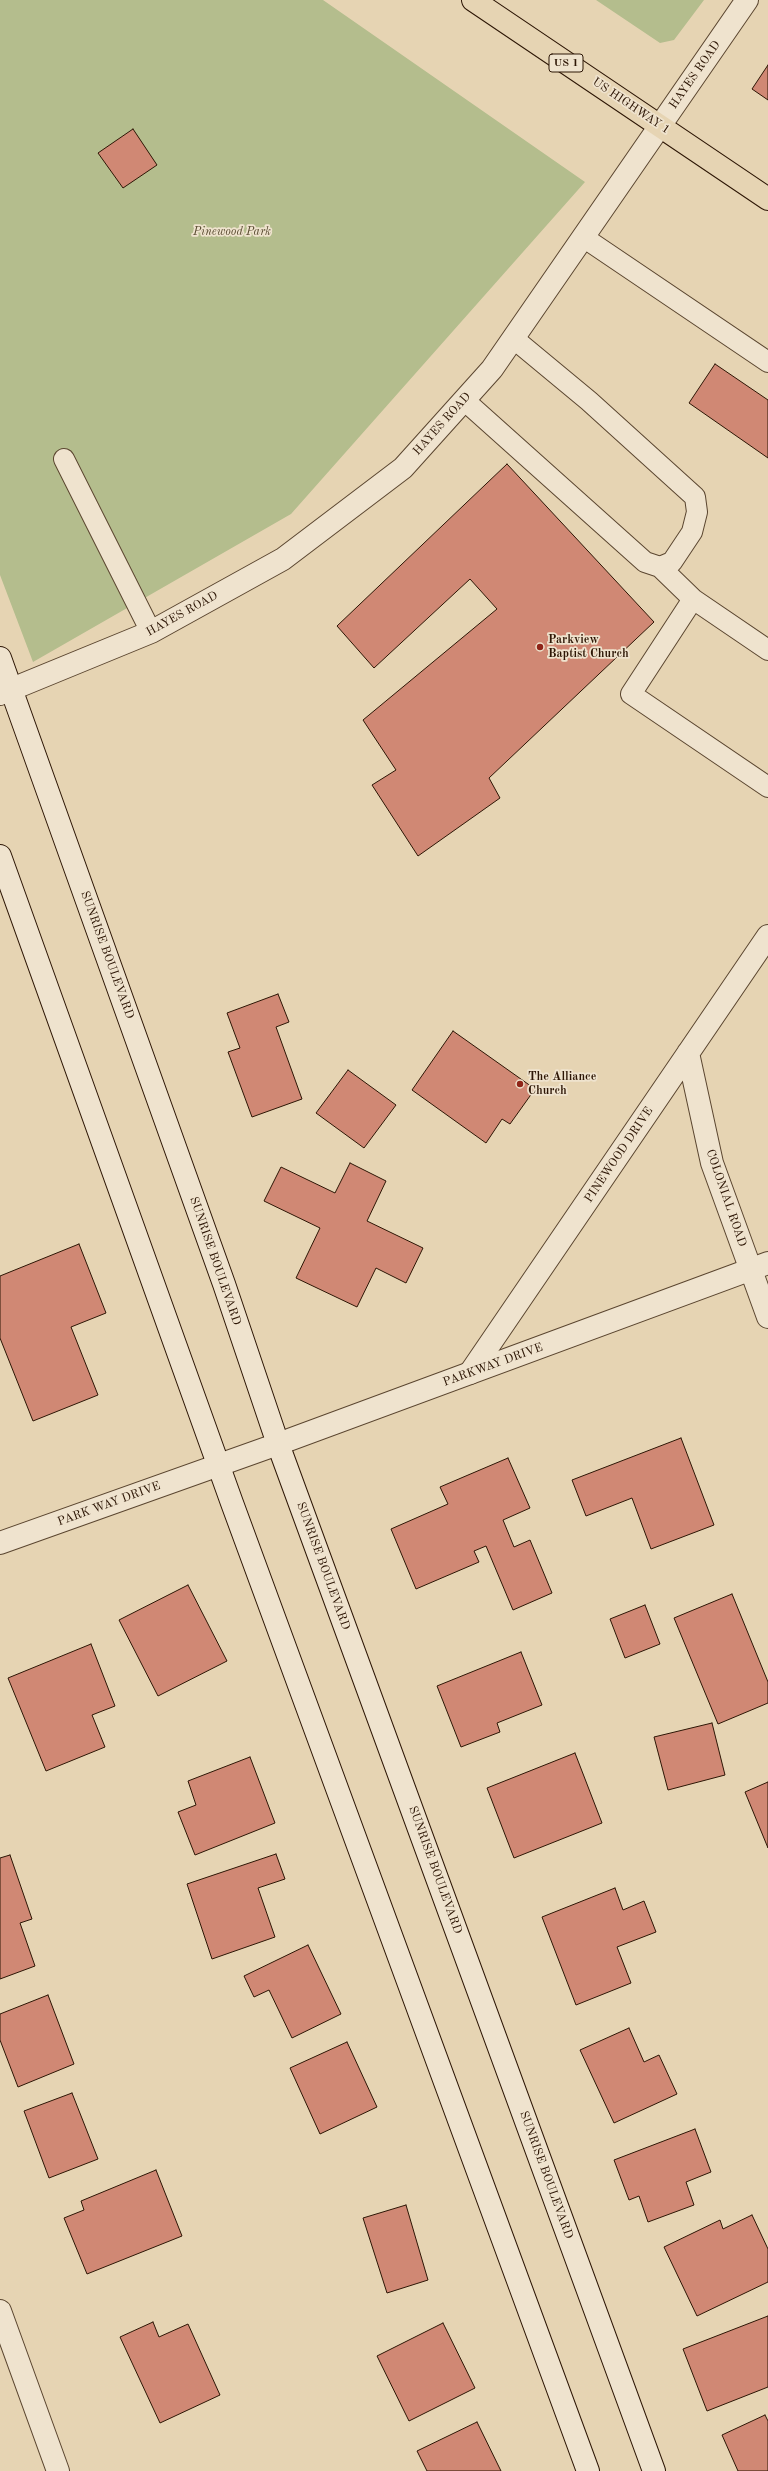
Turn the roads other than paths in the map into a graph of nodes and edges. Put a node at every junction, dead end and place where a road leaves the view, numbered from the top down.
1 (473, 0) edge
2 (747, 0) edge
3 (659, 125) junction
4 (768, 199) edge
5 (583, 237) junction
6 (513, 338) junction
7 (768, 362) edge
8 (464, 400) junction
9 (64, 459) dead end
10 (660, 567) junction
11 (692, 599) junction
12 (151, 632) junction
13 (768, 650) edge
14 (0, 658) edge
15 (6, 692) edge
16 (768, 787) edge
17 (0, 856) edge
18 (768, 936) edge
19 (688, 1053) junction
20 (760, 1266) edge
21 (768, 1317) edge
22 (470, 1373) junction
23 (278, 1444) junction
24 (218, 1464) junction
25 (0, 1543) edge
26 (0, 2310) edge
27 (58, 2471) edge
28 (588, 2471) edge
29 (654, 2471) edge

1 - 3 main road, US HIGHWAY 1 / US 1
2 - 3 main road, HAYES ROAD
3 - 4 main road, US HIGHWAY 1 / US 1
3 - 5 main road, HAYES ROAD
5 - 6 main road, HAYES ROAD
5 - 7 lane
6 - 8 main road, HAYES ROAD
6 - 10 lane
8 - 10 lane
8 - 12 main road, HAYES ROAD
9 - 12 lane
10 - 11 lane
11 - 13 lane
11 - 16 lane
12 - 15 main road, HAYES ROAD
14 - 15 main road, SUNRISE BOULEVARD
15 - 23 main road, SUNRISE BOULEVARD
17 - 24 main road
18 - 19 main road, PINEWOOD DRIVE
19 - 20 main road, COLONIAL ROAD
19 - 22 main road, PINEWOOD DRIVE
20 - 21 main road, COLONIAL ROAD
20 - 22 main road, PARKWAY DRIVE
22 - 23 main road, PARKWAY DRIVE
23 - 24 main road, PARKWAY DRIVE
23 - 29 main road, SUNRISE BOULEVARD
24 - 25 main road, PARK WAY DRIVE
24 - 28 main road
26 - 27 main road

